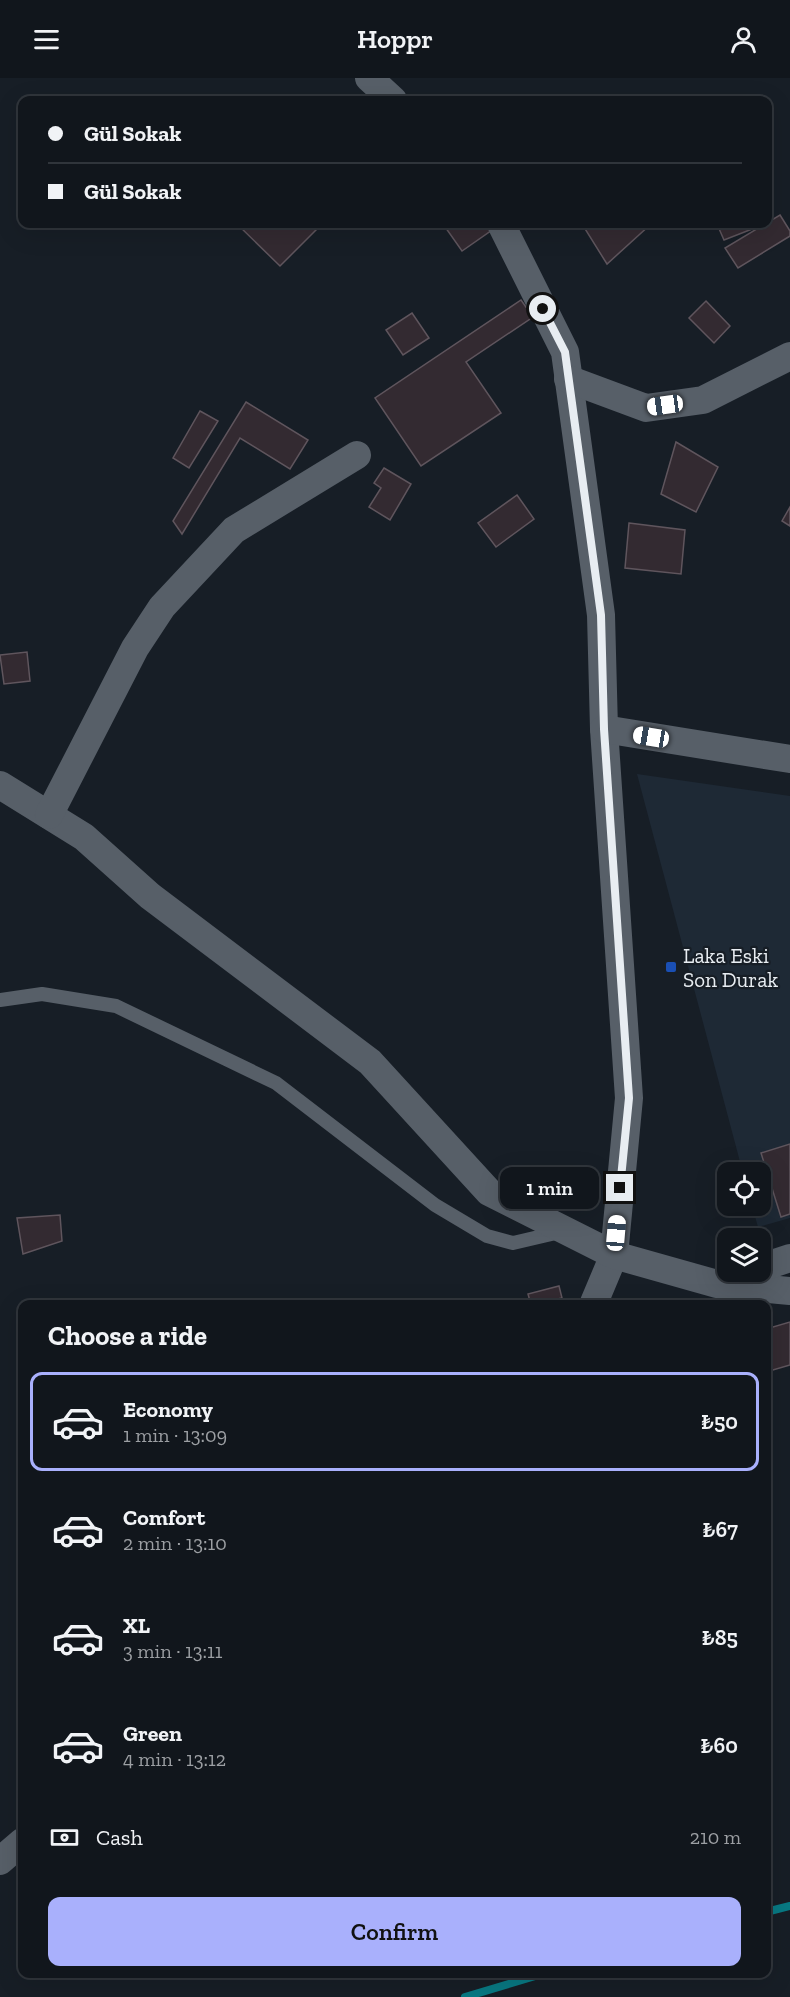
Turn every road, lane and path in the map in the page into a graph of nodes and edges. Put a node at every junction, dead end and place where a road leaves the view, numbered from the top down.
1 (369, 78) edge
2 (389, 96) edge
3 (503, 228) edge
4 (790, 356) edge
5 (568, 379) junction
6 (357, 455) dead end
7 (604, 729) junction
8 (790, 759) edge
9 (0, 785) edge
10 (49, 815) junction
11 (0, 1000) edge
12 (565, 1230) junction
13 (614, 1256) junction
14 (790, 1258) edge
15 (771, 1264) edge
16 (722, 1282) edge
17 (717, 1284) junction
18 (790, 1291) edge
19 (595, 1300) edge
20 (18, 1845) edge
21 (0, 1861) edge

1 - 2 street
3 - 5 street
4 - 5 street
5 - 7 street
6 - 10 street
7 - 8 street
7 - 13 street
9 - 10 street
10 - 12 street
11 - 12 lane
12 - 13 street
13 - 17 street
13 - 19 street
14 - 15 street
16 - 17 street
17 - 18 street
20 - 21 street

